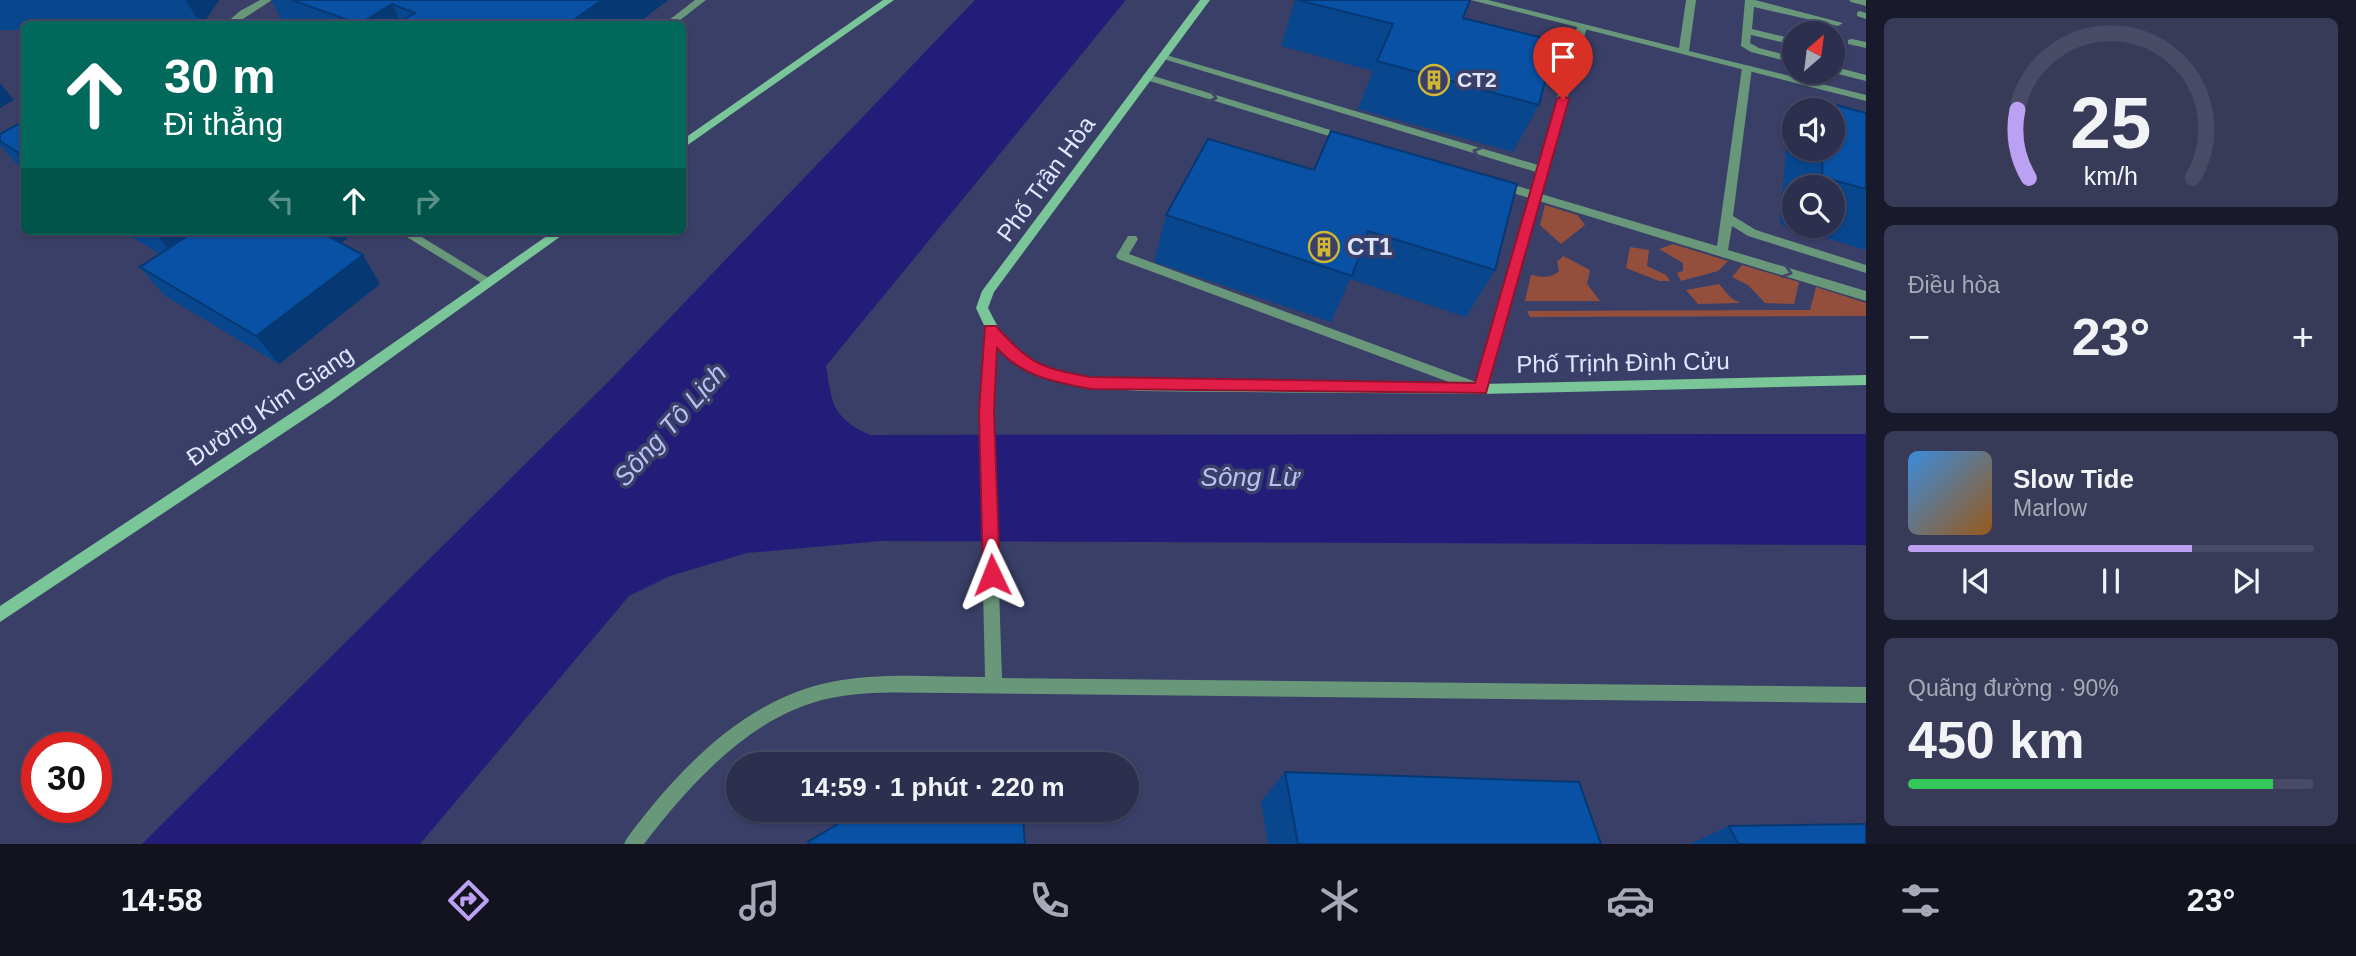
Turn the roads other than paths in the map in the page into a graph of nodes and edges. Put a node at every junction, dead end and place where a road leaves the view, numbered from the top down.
1 (267, 0) edge
2 (701, 0) edge
3 (890, 0) edge
4 (1205, 0) edge
5 (1476, 0) edge
6 (1691, 0) edge
7 (1854, 0) edge
8 (1750, 1) edge
9 (1866, 3) edge
10 (234, 21) edge
11 (673, 21) edge
12 (1830, 21) edge
13 (1582, 27) junction
14 (1747, 31) junction
15 (1782, 39) edge
16 (1852, 42) dead end
17 (1866, 45) edge
18 (1684, 52) junction
19 (1162, 57) junction
20 (1782, 57) edge
21 (1747, 68) junction
22 (1845, 72) edge
23 (1147, 77) junction
24 (1866, 78) edge
25 (1866, 98) edge
26 (686, 143) edge
27 (1364, 144) edge
28 (1544, 172) junction
29 (1484, 180) edge
30 (1537, 196) junction
31 (1726, 217) junction
32 (411, 235) edge
33 (556, 235) edge
34 (1132, 240) dead end
35 (1722, 251) junction
36 (1816, 254) junction
37 (1866, 269) edge
38 (1814, 281) junction
39 (489, 282) junction
40 (1866, 296) edge
41 (990, 330) junction
42 (1866, 380) edge
43 (1481, 389) junction
44 (0, 615) edge
45 (994, 686) junction
46 (1866, 695) edge
47 (633, 844) edge

1 - 10 street
2 - 11 street
3 - 26 main road
4 - 19 main road, Phố Trần Hòa
5 - 13 street
6 - 18 street
7 - 9 street
8 - 12 street
8 - 14 street
13 - 18 street
13 - 28 street
14 - 15 street
14 - 20 street
16 - 17 street
18 - 21 street
19 - 23 main road, Phố Trần Hòa
28 -> 19 street
21 - 25 street
21 - 31 street
22 - 24 street
23 -> 27 street
23 - 41 main road, Phố Trần Hòa
28 - 30 street
29 - 30 street
30 - 35 street
30 - 43 street
31 - 35 street
31 - 36 street
32 - 39 street
33 - 39 main road, Đường Kim Giang
34 - 43 street
35 -> 38 street
36 - 37 street
36 - 38 street
38 - 40 street
39 - 44 main road, Đường Kim Giang
41 - 43 main road, Phố Trịnh Đình Cửu
41 - 45 street
42 - 43 main road, Phố Trịnh Đình Cửu
45 - 46 street
45 - 47 street

